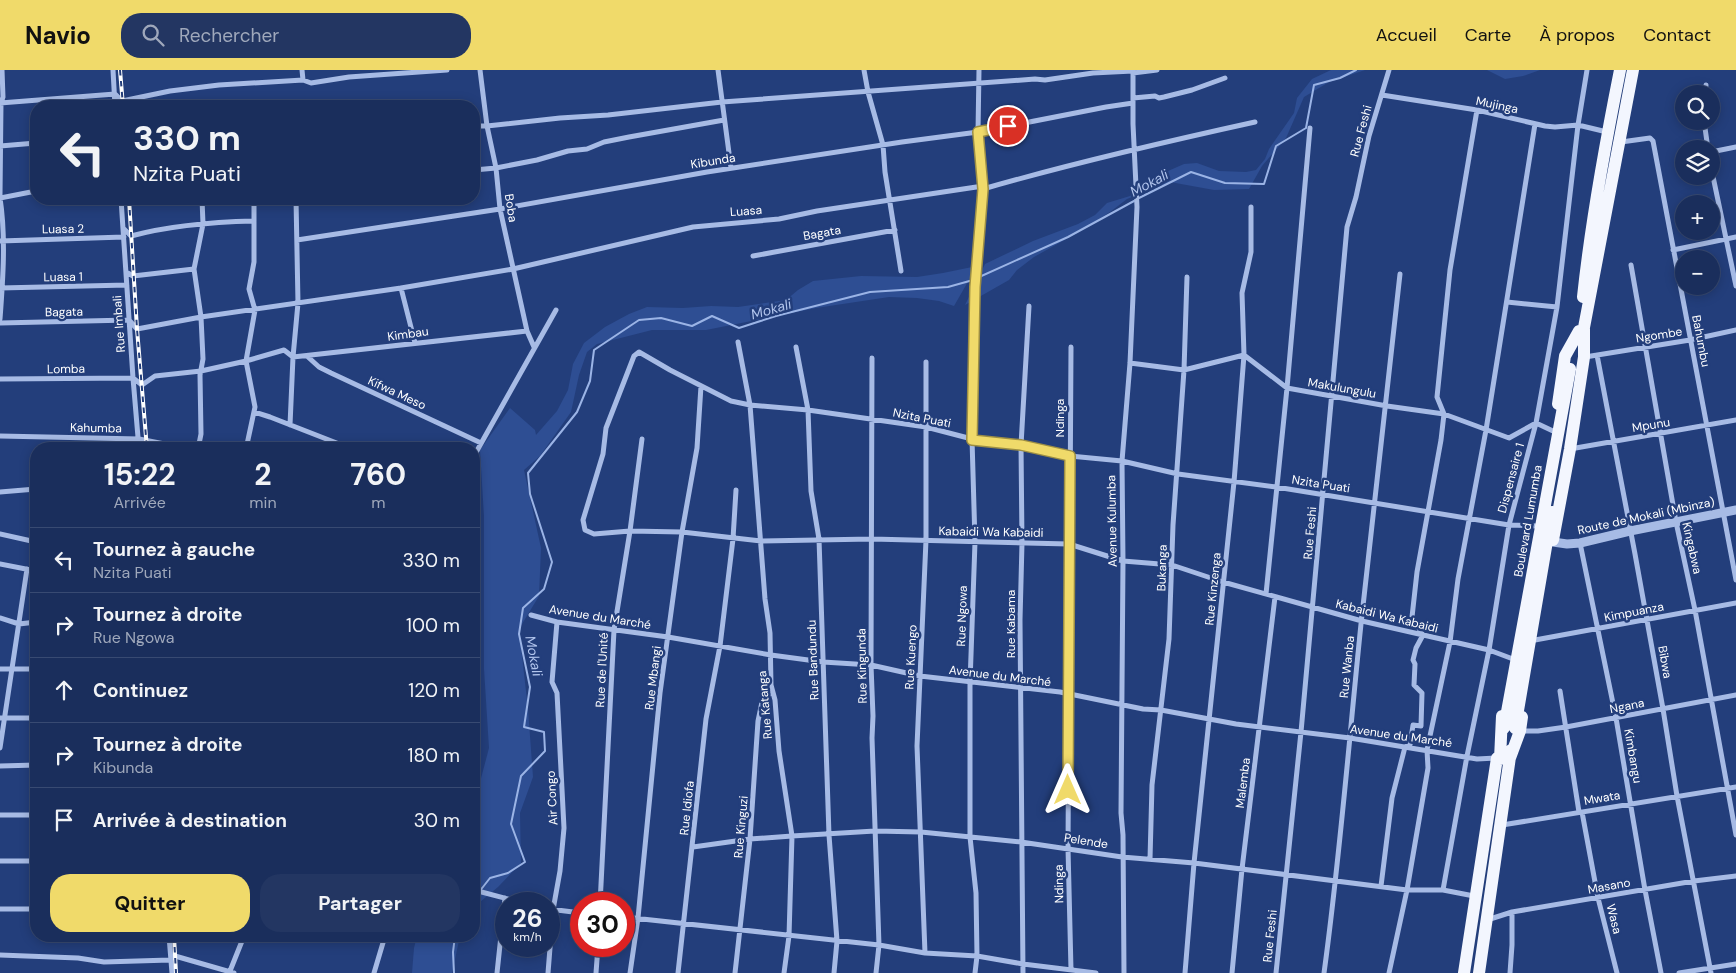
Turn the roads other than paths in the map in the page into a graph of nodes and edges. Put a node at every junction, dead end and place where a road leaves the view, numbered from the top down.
1 (2, 70) edge
2 (113, 70) edge
3 (302, 70) edge
4 (447, 70) edge
5 (480, 70) edge
6 (718, 70) edge
7 (864, 70) edge
8 (979, 70) edge
9 (1157, 70) edge
10 (1389, 70) edge
11 (1587, 70) edge
12 (1620, 70) edge
13 (1633, 70) edge
14 (1133, 71) edge
15 (1224, 78) dead end
16 (303, 80) junction
17 (979, 83) junction
18 (868, 92) junction
19 (114, 94) junction
20 (1382, 95) junction
21 (39, 100) edge
22 (114, 100) edge
23 (120, 100) edge
24 (131, 100) edge
25 (1133, 100) junction
26 (30, 101) edge
27 (722, 102) junction
28 (1, 103) edge
29 (1477, 110) junction
30 (724, 120) junction
31 (1255, 122) dead end
32 (1535, 124) junction
33 (1578, 125) junction
34 (480, 126) edge
35 (487, 126) junction
36 (1310, 128) dead end
37 (978, 132) junction
38 (1607, 133) junction
39 (1618, 143) junction
40 (30, 144) edge
41 (883, 145) junction
42 (1, 146) edge
43 (1736, 147) edge
44 (1134, 149) junction
45 (1720, 150) edge
46 (496, 168) junction
47 (731, 168) junction
48 (480, 169) edge
49 (1715, 185) edge
50 (983, 187) junction
51 (30, 193) edge
52 (0, 197) edge
53 (890, 200) junction
54 (122, 205) edge
55 (202, 205) edge
56 (254, 205) edge
57 (296, 205) edge
58 (1251, 207) dead end
59 (500, 209) junction
60 (254, 221) junction
61 (203, 224) junction
62 (124, 228) junction
63 (895, 230) junction
64 (124, 237) junction
65 (1736, 237) edge
66 (1727, 239) junction
67 (297, 240) junction
68 (1, 241) edge
69 (1673, 250) junction
70 (753, 256) dead end
71 (1631, 265) dead end
72 (194, 269) junction
73 (513, 269) junction
74 (901, 271) dead end
75 (126, 272) junction
76 (1400, 274) dead end
77 (1187, 277) dead end
78 (127, 285) junction
79 (1736, 286) edge
80 (1, 288) edge
81 (401, 288) junction
82 (1507, 302) junction
83 (298, 303) junction
84 (1029, 306) dead end
85 (1557, 307) junction
86 (255, 310) junction
87 (556, 310) dead end
88 (201, 317) junction
89 (0, 319) edge
90 (129, 320) junction
91 (0, 323) edge
92 (1582, 330) junction
93 (1736, 330) edge
94 (527, 331) junction
95 (1690, 340) junction
96 (738, 342) dead end
97 (415, 343) junction
98 (534, 347) junction
99 (796, 347) dead end
100 (1071, 347) dead end
101 (1645, 347) junction
102 (1244, 354) junction
103 (1590, 356) junction
104 (293, 357) junction
105 (308, 357) junction
106 (872, 358) dead end
107 (246, 361) junction
108 (926, 362) dead end
109 (1130, 363) junction
110 (1184, 370) junction
111 (201, 371) junction
112 (132, 378) junction
113 (0, 379) edge
114 (701, 386) junction
115 (1286, 388) junction
116 (1332, 397) junction
117 (750, 405) junction
118 (1387, 406) junction
119 (808, 410) junction
120 (254, 412) junction
121 (1444, 414) junction
122 (872, 420) junction
123 (1736, 420) edge
124 (1536, 423) junction
125 (290, 424) junction
126 (926, 426) junction
127 (1707, 426) junction
128 (1486, 430) junction
129 (1553, 431) junction
130 (1661, 434) junction
131 (0, 436) edge
132 (139, 439) junction
133 (642, 439) dead end
134 (972, 440) junction
135 (1612, 441) junction
136 (154, 442) edge
137 (199, 442) edge
138 (248, 442) edge
139 (335, 442) edge
140 (478, 442) edge
141 (480, 443) edge
142 (1021, 445) junction
143 (1570, 450) junction
144 (1070, 456) junction
145 (1122, 461) junction
146 (1178, 474) junction
147 (1234, 482) junction
148 (1276, 487) junction
149 (30, 490) edge
150 (736, 490) dead end
151 (0, 492) edge
152 (1323, 496) junction
153 (1376, 503) junction
154 (1736, 510) edge
155 (1427, 511) junction
156 (1723, 512) junction
157 (1469, 518) junction
158 (584, 520) joint
159 (1676, 522) junction
160 (1509, 525) junction
161 (1537, 526) junction
162 (630, 531) junction
163 (1630, 531) junction
164 (682, 532) junction
165 (0, 534) edge
166 (733, 539) junction
167 (819, 539) junction
168 (872, 539) junction
169 (926, 540) junction
170 (30, 541) edge
171 (761, 541) junction
172 (975, 542) junction
173 (1553, 542) junction
174 (1022, 543) junction
175 (1580, 543) junction
176 (1068, 544) junction
177 (1123, 561) junction
178 (0, 564) edge
179 (1172, 566) junction
180 (28, 569) joint
181 (1736, 580) edge
182 (1223, 582) junction
183 (1266, 594) junction
184 (1275, 596) junction
185 (1736, 603) edge
186 (1313, 607) junction
187 (1695, 610) junction
188 (532, 615) dead end
189 (0, 618) edge
190 (1647, 620) junction
191 (1362, 621) junction
192 (557, 622) junction
193 (30, 623) edge
194 (19, 624) junction
195 (1599, 629) junction
196 (614, 630) junction
197 (1423, 635) junction
198 (668, 637) junction
199 (1536, 640) junction
200 (1450, 642) junction
201 (720, 646) junction
202 (1489, 650) junction
203 (771, 655) junction
204 (1513, 659) junction
205 (823, 662) junction
206 (871, 665) junction
207 (0, 669) edge
208 (30, 669) edge
209 (12, 670) junction
210 (920, 676) junction
211 (970, 682) junction
212 (771, 685) junction
213 (1020, 689) junction
214 (1560, 691) dead end
215 (1068, 695) junction
216 (1736, 695) edge
217 (1711, 701) junction
218 (1122, 705) junction
219 (1663, 709) junction
220 (1161, 710) junction
221 (2, 718) edge
222 (30, 718) edge
223 (1616, 718) junction
224 (1209, 719) junction
225 (1260, 726) junction
226 (1566, 728) junction
227 (1513, 729) junction
228 (1301, 732) junction
229 (1350, 738) junction
230 (1404, 747) junction
231 (0, 748) edge
232 (1427, 750) junction
233 (1467, 756) junction
234 (1502, 758) junction
235 (0, 766) edge
236 (30, 766) edge
237 (1736, 787) edge
238 (1726, 788) junction
239 (1677, 796) junction
240 (1631, 803) junction
241 (1580, 812) junction
242 (0, 815) edge
243 (30, 815) edge
244 (1501, 825) junction
245 (875, 831) junction
246 (921, 832) junction
247 (829, 835) junction
248 (1736, 835) edge
249 (792, 836) junction
250 (970, 836) junction
251 (750, 839) junction
252 (1020, 842) junction
253 (693, 847) junction
254 (1068, 848) junction
255 (1122, 857) junction
256 (1150, 859) junction
257 (0, 861) edge
258 (30, 861) edge
259 (1194, 863) junction
260 (1242, 869) junction
261 (1286, 875) junction
262 (1736, 876) edge
263 (1337, 881) junction
264 (1694, 881) junction
265 (1381, 886) junction
266 (1408, 890) junction
267 (1443, 890) junction
268 (1645, 890) junction
269 (480, 892) edge
270 (555, 892) edge
271 (601, 892) edge
272 (495, 895) edge
273 (1474, 896) junction
274 (1598, 898) junction
275 (0, 909) edge
276 (30, 909) edge
277 (1512, 912) junction
278 (635, 918) edge
279 (638, 918) junction
280 (1487, 920) junction
281 (682, 923) junction
282 (740, 928) junction
283 (789, 936) junction
284 (837, 941) junction
285 (169, 942) edge
286 (242, 942) edge
287 (383, 942) edge
288 (879, 945) junction
289 (925, 953) junction
290 (0, 955) edge
291 (977, 956) junction
292 (499, 957) edge
293 (549, 957) edge
294 (597, 957) edge
295 (170, 960) junction
296 (1023, 964) junction
297 (1736, 964) edge
298 (1071, 970) junction
299 (1711, 970) edge
300 (232, 972) edge
301 (1078, 972) edge
302 (172, 973) edge
303 (374, 973) edge
304 (497, 973) edge
305 (548, 973) edge
306 (596, 973) edge
307 (630, 973) edge
308 (678, 973) edge
309 (735, 973) edge
310 (784, 973) edge
311 (834, 973) edge
312 (876, 973) edge
313 (975, 973) edge
314 (1023, 973) edge
315 (1096, 973) edge
316 (1124, 973) edge
317 (1185, 973) edge
318 (1232, 973) edge
319 (1276, 973) edge
320 (1324, 973) edge
321 (1389, 973) edge
322 (1464, 973) edge
323 (1479, 973) edge
324 (1510, 973) edge
325 (1617, 973) edge
326 (1661, 973) edge
327 (1679, 973) edge

1 - 28 street
2 - 19 street
3 - 16 street
4 - 16 street
5 - 35 street, Boba
6 - 27 street
7 - 18 street
8 - 17 street, Rue Ngowa
9 - 14 street
10 - 20 street, Rue Feshi
11 - 33 street, Dispensaire 1
12 - 38 highway, Boulevard Lumumba
13 - 39 highway, Boulevard Lumumba
14 - 17 street
14 - 25 street, Avenue Kulumba
15 - 25 street, Kibunda
16 - 24 street
17 - 18 street
17 - 37 street, Rue Ngowa
18 - 27 street
18 - 41 street
19 - 21 street
19 - 22 street
19 - 23 street
20 - 29 street, Mujinga
20 - 116 street, Rue Feshi
25 - 37 street, Kibunda
25 - 44 street, Avenue Kulumba
26 - 28 street
27 - 30 street
27 - 35 street
28 - 42 street
29 - 32 street, Mujinga
29 - 121 street
30 - 46 street
30 - 47 street
31 - 44 street, Luasa
32 - 33 street, Mujinga
32 - 82 street
33 - 38 street, Mujinga
33 - 85 street, Dispensaire 1
34 - 35 street
35 - 46 street, Boba
36 - 115 street
37 - 41 street, Kibunda
37 - 50 street, Rue Ngowa
38 - 92 highway, Boulevard Lumumba
39 - 69 street, Bahumbu
39 - 92 highway, Boulevard Lumumba
40 - 42 street
41 - 47 street, Kibunda
41 - 53 street
42 - 52 street
43 - 45 street
44 - 50 street, Luasa
44 - 109 street, Avenue Kulumba
46 - 48 street
46 - 59 street, Boba
47 - 59 street, Kibunda
49 - 66 street
50 - 53 street, Luasa
50 - 134 street, Rue Ngowa
51 - 52 street
52 - 68 street
53 - 63 street
53 - 73 street, Luasa
54 - 62 street, Rue Imbali
55 - 61 street
56 - 60 street
57 - 67 street
58 - 102 street, Rue Kinzenga
59 - 67 street, Kibunda
59 - 73 street, Boba
60 - 61 street
60 - 86 street
61 - 62 street
61 - 72 street
62 - 64 street, Rue Imbali
63 - 70 street, Bagata
63 - 74 street
64 - 68 street, Luasa 2
64 - 75 street, Rue Imbali
65 - 66 street
66 - 69 street
66 - 79 street
67 - 83 street
68 - 80 street
69 - 95 street, Bahumbu
71 - 101 street, Kingabwa
72 - 75 street
72 - 88 street
73 - 81 street, Luasa
73 - 94 street, Boba
75 - 78 street, Rue Imbali
76 - 118 street, Rue Wanba
77 - 110 street, Bukanga
78 - 80 street, Luasa 1
78 - 90 street, Rue Imbali
80 - 89 street
81 - 83 street, Luasa
81 - 97 street
82 - 85 street
82 - 128 street
83 - 86 street, Luasa
83 - 104 street
84 - 142 street, Rue Kabama
85 - 124 street, Dispensaire 1
86 - 88 street, Luasa
86 - 107 street
87 - 98 street
88 - 90 street, Bagata
88 - 111 street
90 - 91 street, Bagata
90 - 112 street, Rue Imbali
92 - 103 highway
92 - 129 highway
92 - 227 highway, Boulevard Lumumba, bridge
93 - 95 street, Ngombe
94 - 97 street, Kimbau
94 - 98 street, Boba
95 - 101 street, Ngombe
95 - 127 street, Bahumbu
96 - 117 street, Rue Katanga
97 - 105 street, Kimbau
98 - 141 street
99 - 119 street, Rue Bandundu
100 - 144 street, Ndinga
101 - 103 street, Ngombe
101 - 130 street, Kingabwa
102 - 110 street
102 - 115 street, Makulungulu
102 - 147 street, Rue Kinzenga
103 - 135 street, Bibwa
103 - 143 highway
104 - 105 street, Kimbau
104 - 107 street, Kimbau
104 - 125 street
105 - 140 street, Kifwa Meso
106 - 122 street, Rue Kingunda
107 - 111 street
107 - 120 street
108 - 126 street, Rue Kuengo
109 - 110 street
109 - 145 street, Avenue Kulumba
110 - 146 street, Bukanga
111 - 112 street, Lomba
111 - 137 street
112 - 113 street, Lomba
112 - 132 street, Rue Imbali
114 - 117 street, Nzita Puati
114 - 158 street, Nzita Puati
114 - 164 street, Rue Mbangi
115 - 116 street, Makulungulu
115 - 148 street
116 - 118 street, Makulungulu
116 - 152 street, Rue Feshi
117 - 119 street, Nzita Puati
117 - 171 street, Rue Katanga
118 - 121 street, Makulungulu
118 - 153 street, Rue Wanba
119 - 122 street, Nzita Puati
119 - 167 street, Rue Bandundu
120 - 125 street
120 - 138 street
121 - 128 street, Makulungulu
121 - 155 street
122 - 126 street, Nzita Puati
122 - 168 street, Rue Kingunda
123 - 127 street, Mpunu
124 - 128 street, Makulungulu
124 - 129 street
124 - 160 street, Dispensaire 1
125 - 139 street
126 - 134 street, Nzita Puati
126 - 169 street, Rue Kuengo
127 - 130 street, Mpunu
127 - 156 street, Bahumbu
128 - 157 street
129 - 161 highway
130 - 135 street, Mpunu
130 - 159 street, Kingabwa
131 - 132 street, Kahumba
132 - 136 street, Kahumba
133 - 162 street, Rue de l'Unité
134 - 142 street, Nzita Puati
134 - 172 street, Rue Ngowa
135 - 143 street, Mpunu
135 - 163 street, Bibwa
142 - 144 street, Nzita Puati
142 - 174 street, Rue Kabama
143 - 173 highway
144 - 145 street, Nzita Puati
144 - 176 street, Ndinga
145 - 146 street, Nzita Puati
145 - 177 street, Avenue Kulumba
146 - 147 street, Nzita Puati
146 - 179 street, Bukanga
147 - 148 street, Nzita Puati
147 - 182 street, Rue Kinzenga
148 - 152 street, Nzita Puati
148 - 183 street
149 - 151 street
150 - 166 street, Rue Idiofa
152 - 153 street, Nzita Puati
152 - 186 street, Rue Feshi
153 - 155 street, Nzita Puati
153 - 191 street, Rue Wanba
154 - 156 street, Route de Mokali (Mbinza)
155 - 157 street, Nzita Puati
155 - 197 street
156 - 159 street, Route de Mokali (Mbinza)
156 - 181 street, Bahumbu
157 - 160 street, Nzita Puati
157 - 200 street
158 - 162 street, Kabaidi Wa Kabaidi
159 - 163 street, Route de Mokali (Mbinza)
159 - 187 street, Kingabwa
160 - 161 street, Nzita Puati
160 - 202 street, Dispensaire 1
161 - 173 street
161 - 204 highway
162 - 164 street, Kabaidi Wa Kabaidi
162 - 196 street, Rue de l'Unité
163 - 175 street, Route de Mokali (Mbinza)
163 - 190 street, Bibwa
164 - 166 street, Kabaidi Wa Kabaidi
164 - 198 street, Rue Mbangi
165 - 170 street
166 - 171 street, Kabaidi Wa Kabaidi
166 - 201 street, Rue Idiofa
167 - 168 street, Kabaidi Wa Kabaidi
167 - 171 street, Kabaidi Wa Kabaidi
167 - 205 street, Rue Bandundu
168 - 169 street, Kabaidi Wa Kabaidi
168 - 206 street, Rue Kingunda
169 - 172 street, Kabaidi Wa Kabaidi
169 - 210 street, Rue Kuengo
171 - 203 street, Rue Katanga
172 - 174 street, Kabaidi Wa Kabaidi
172 - 211 street, Rue Ngowa
173 - 175 street, Route de Mokali (Mbinza)
173 - 199 highway
174 - 176 street, Kabaidi Wa Kabaidi
174 - 213 street, Rue Kabama
175 - 195 street, Kimbangu
176 - 177 street, Kabaidi Wa Kabaidi
176 - 215 street, Ndinga
177 - 179 street, Kabaidi Wa Kabaidi
177 - 218 street, Avenue Kulumba
178 - 180 street
179 - 182 street, Kabaidi Wa Kabaidi
179 - 220 street, Bukanga
180 - 194 street
182 - 183 street, Kabaidi Wa Kabaidi
182 - 224 street, Rue Kinzenga
183 - 184 street, Kabaidi Wa Kabaidi
184 - 186 street, Kabaidi Wa Kabaidi
184 - 225 street, Malemba
185 - 187 street, Kimpuanza
186 - 191 street, Kabaidi Wa Kabaidi
186 - 228 street, Rue Feshi
187 - 190 street, Kimpuanza
187 - 217 street, Kingabwa
188 - 192 street, Avenue du Marché
189 - 194 street
190 - 195 street, Kimpuanza
190 - 219 street, Bibwa
191 - 197 street, Kabaidi Wa Kabaidi
191 - 229 street, Rue Wanba
192 - 196 street, Avenue du Marché
192 - 270 street, Air Congo
193 - 194 street
194 - 209 street
195 - 199 street, Kimpuanza
195 - 223 street, Kimbangu
196 - 198 street, Avenue du Marché
196 - 271 street, Rue de l'Unité
197 - 200 street, Kabaidi Wa Kabaidi
197 - 230 street
198 - 201 street, Avenue du Marché
198 - 279 street, Rue Mbangi
199 - 227 highway
200 - 202 street, Kabaidi Wa Kabaidi
200 - 232 street
201 - 203 street, Avenue du Marché
201 - 253 street, Rue Idiofa
202 - 204 street, Kabaidi Wa Kabaidi
202 - 233 street, Dispensaire 1
203 - 205 street, Avenue du Marché
203 - 212 street, Rue Katanga
204 - 234 highway
205 - 206 street, Avenue du Marché
205 - 247 street, Rue Bandundu
206 - 210 street, Avenue du Marché
206 - 245 street, Rue Kingunda
207 - 209 street
208 - 209 street
209 - 221 street
210 - 211 street, Avenue du Marché
210 - 246 street, Rue Kuengo
211 - 213 street, Avenue du Marché
211 - 250 street, Rue Ngowa
212 - 249 street, Rue Katanga
212 - 251 street, Rue Kinguzi
213 - 215 street, Avenue du Marché
213 - 252 street, Rue Kabama
214 - 226 street, Wasa
215 - 218 street, Avenue du Marché
215 - 254 street, Ndinga
216 - 217 street, Ngana
217 - 219 street, Ngana
217 - 238 street, Kingabwa
218 - 220 street, Avenue du Marché
218 - 255 street, Avenue Kulumba
219 - 223 street, Ngana
219 - 239 street, Bibwa
220 - 224 street, Avenue du Marché
220 - 256 street, Bukanga
221 - 222 street
221 - 231 street
223 - 226 street, Ngana
223 - 240 street, Kimbangu
224 - 225 street, Avenue du Marché
224 - 259 street, Rue Kinzenga
225 - 228 street, Avenue du Marché
225 - 260 street, Malemba
226 - 227 street, Ngana
226 - 241 street, Wasa
227 - 234 highway, Boulevard Lumumba
228 - 229 street, Avenue du Marché
228 - 261 street, Rue Feshi
229 - 230 street, Avenue du Marché
229 - 263 street, Rue Wanba
230 - 232 street, Avenue du Marché
230 - 265 street
232 - 233 street, Avenue du Marché
232 - 266 street
233 - 234 street, Avenue du Marché
233 - 267 street, Dispensaire 1
234 - 244 highway, Boulevard Lumumba
234 - 273 highway, Boulevard Lumumba
235 - 236 street
237 - 238 street, Mwata
238 - 239 street, Mwata
238 - 248 street, Kingabwa
239 - 240 street, Mwata
239 - 264 street, Bibwa
240 - 241 street, Mwata
240 - 268 street, Kimbangu
241 - 244 street, Mwata
241 - 274 street, Wasa
242 - 243 street
244 - 280 highway, Boulevard Lumumba
245 - 246 street, Pelende
245 - 247 street, Pelende
245 - 288 street, Rue Kingunda
246 - 250 street, Pelende
246 - 289 street, Rue Kuengo
247 - 249 street, Pelende
247 - 284 street, Rue Bandundu
249 - 251 street, Pelende
249 - 283 street, Rue Katanga
250 - 252 street, Pelende
250 - 291 street, Rue Ngowa
251 - 253 street, Pelende
251 - 282 street, Rue Kinguzi
252 - 254 street, Pelende
252 - 296 street, Rue Kabama
253 - 281 street, Rue Idiofa
254 - 255 street, Pelende
254 - 298 street, Ndinga
255 - 256 street, Pelende
255 - 316 street, Avenue Kulumba
256 - 259 street, Pelende
257 - 258 street
259 - 260 street, Pelende
259 - 317 street, Rue Kinzenga
260 - 261 street, Pelende
260 - 318 street, Malemba
261 - 263 street, Pelende
261 - 319 street, Rue Feshi
262 - 264 street, Masano
263 - 265 street, Pelende
263 - 320 street, Rue Wanba
264 - 268 street, Masano
264 - 299 street, Bibwa
265 - 266 street, Pelende
266 - 267 street, Pelende
266 - 321 street
267 - 273 street, Pelende
268 - 274 street, Masano
268 - 326 street, Kimbangu
269 - 272 street
273 - 322 highway, Boulevard Lumumba
274 - 277 street, Masano
274 - 325 street, Wasa
275 - 276 street
277 - 280 street, Masano
277 - 324 street
278 - 279 street
279 - 281 street
279 - 307 street, Rue Mbangi
280 - 323 highway, Boulevard Lumumba
281 - 282 street
281 - 308 street, Rue Idiofa
282 - 283 street
282 - 309 street, Rue Kinguzi
283 - 284 street
283 - 310 street, Rue Katanga
284 - 288 street
284 - 311 street, Rue Bandundu
285 - 295 street
286 - 300 street
287 - 303 street
288 - 289 street
288 - 312 street, Rue Kingunda
289 - 291 street
290 - 295 street
291 - 296 street
291 - 313 street, Rue Ngowa
292 - 304 street
293 - 305 street, Air Congo
294 - 306 street
295 - 300 street
295 - 302 street
296 - 298 street
296 - 314 street, Rue Kabama
297 - 299 street
298 - 301 street
299 - 327 street
301 - 315 street

